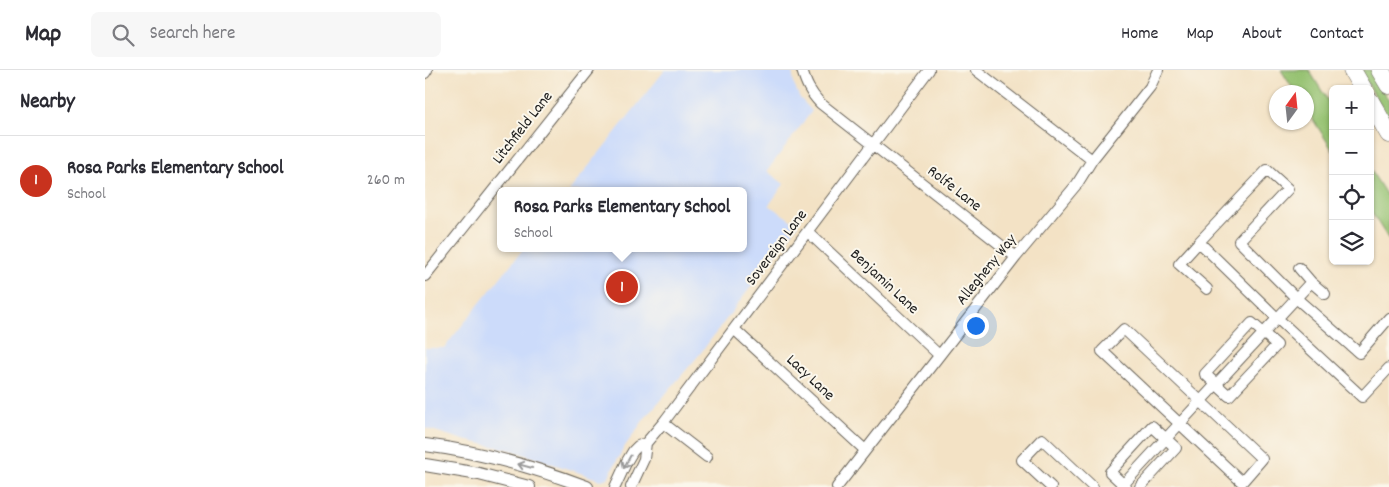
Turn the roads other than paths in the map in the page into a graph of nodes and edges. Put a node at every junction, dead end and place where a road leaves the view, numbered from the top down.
1 (589, 70) edge
2 (802, 70) edge
3 (929, 70) edge
4 (976, 70) edge
5 (1158, 70) edge
6 (1352, 70) edge
7 (1381, 70) edge
8 (1361, 85) edge
9 (1389, 85) edge
10 (1374, 108) edge
11 (1389, 134) edge
12 (873, 144) junction
13 (1092, 160) junction
14 (808, 232) junction
15 (1199, 242) junction
16 (1016, 256) junction
17 (1299, 268) dead end
18 (425, 276) edge
19 (1311, 282) junction
20 (1207, 289) dead end
21 (1325, 294) dead end
22 (1296, 298) junction
23 (1277, 318) junction
24 (1389, 318) edge
25 (734, 329) junction
26 (1263, 334) junction
27 (939, 355) junction
28 (1389, 368) edge
29 (1216, 384) junction
30 (1201, 400) junction
31 (663, 423) junction
32 (1179, 423) junction
33 (1165, 438) junction
34 (647, 443) junction
35 (425, 445) edge
36 (865, 450) junction
37 (707, 457) dead end
38 (425, 465) edge
39 (1123, 486) edge
40 (529, 487) edge
41 (587, 487) edge
42 (615, 487) edge
43 (631, 487) edge
44 (837, 487) edge
45 (1051, 487) edge
46 (1093, 487) edge
47 (1140, 487) edge

1 - 18 street, Litchfield Lane
2 - 12 street
3 - 12 street, Sovereign Lane
4 - 13 street
5 - 13 street, Allegheny Way
6 - 8 highway
7 - 9 highway
10 - 11 highway
12 - 14 street, Sovereign Lane
12 - 16 street, Rolfe Lane
13 - 16 street, Allegheny Way
14 - 25 street, Sovereign Lane
14 - 27 street, Benjamin Lane
15 - 20 street
15 - 22 street
15 - 23 street
16 - 27 street, Allegheny Way
17 - 19 street
19 - 21 street
19 - 22 street
22 - 23 street
22 - 24 street
23 - 26 street
23 - 28 street
25 - 31 street, Sovereign Lane
25 - 36 street, Lacy Lane
26 - 29 street
26 - 29 street
26 - 29 street
27 - 36 street, Allegheny Way
29 - 30 street
30 - 32 street
30 - 32 street
30 - 32 street
31 - 34 street, Sovereign Lane
31 - 37 street
32 - 33 street
33 - 39 street
33 - 39 street
33 - 47 street
34 -> 42 street, Sovereign Lane
34 - 43 street, Sovereign Lane
41 -> 35 street
36 - 44 street, Allegheny Way
38 - 40 street
45 - 46 street

